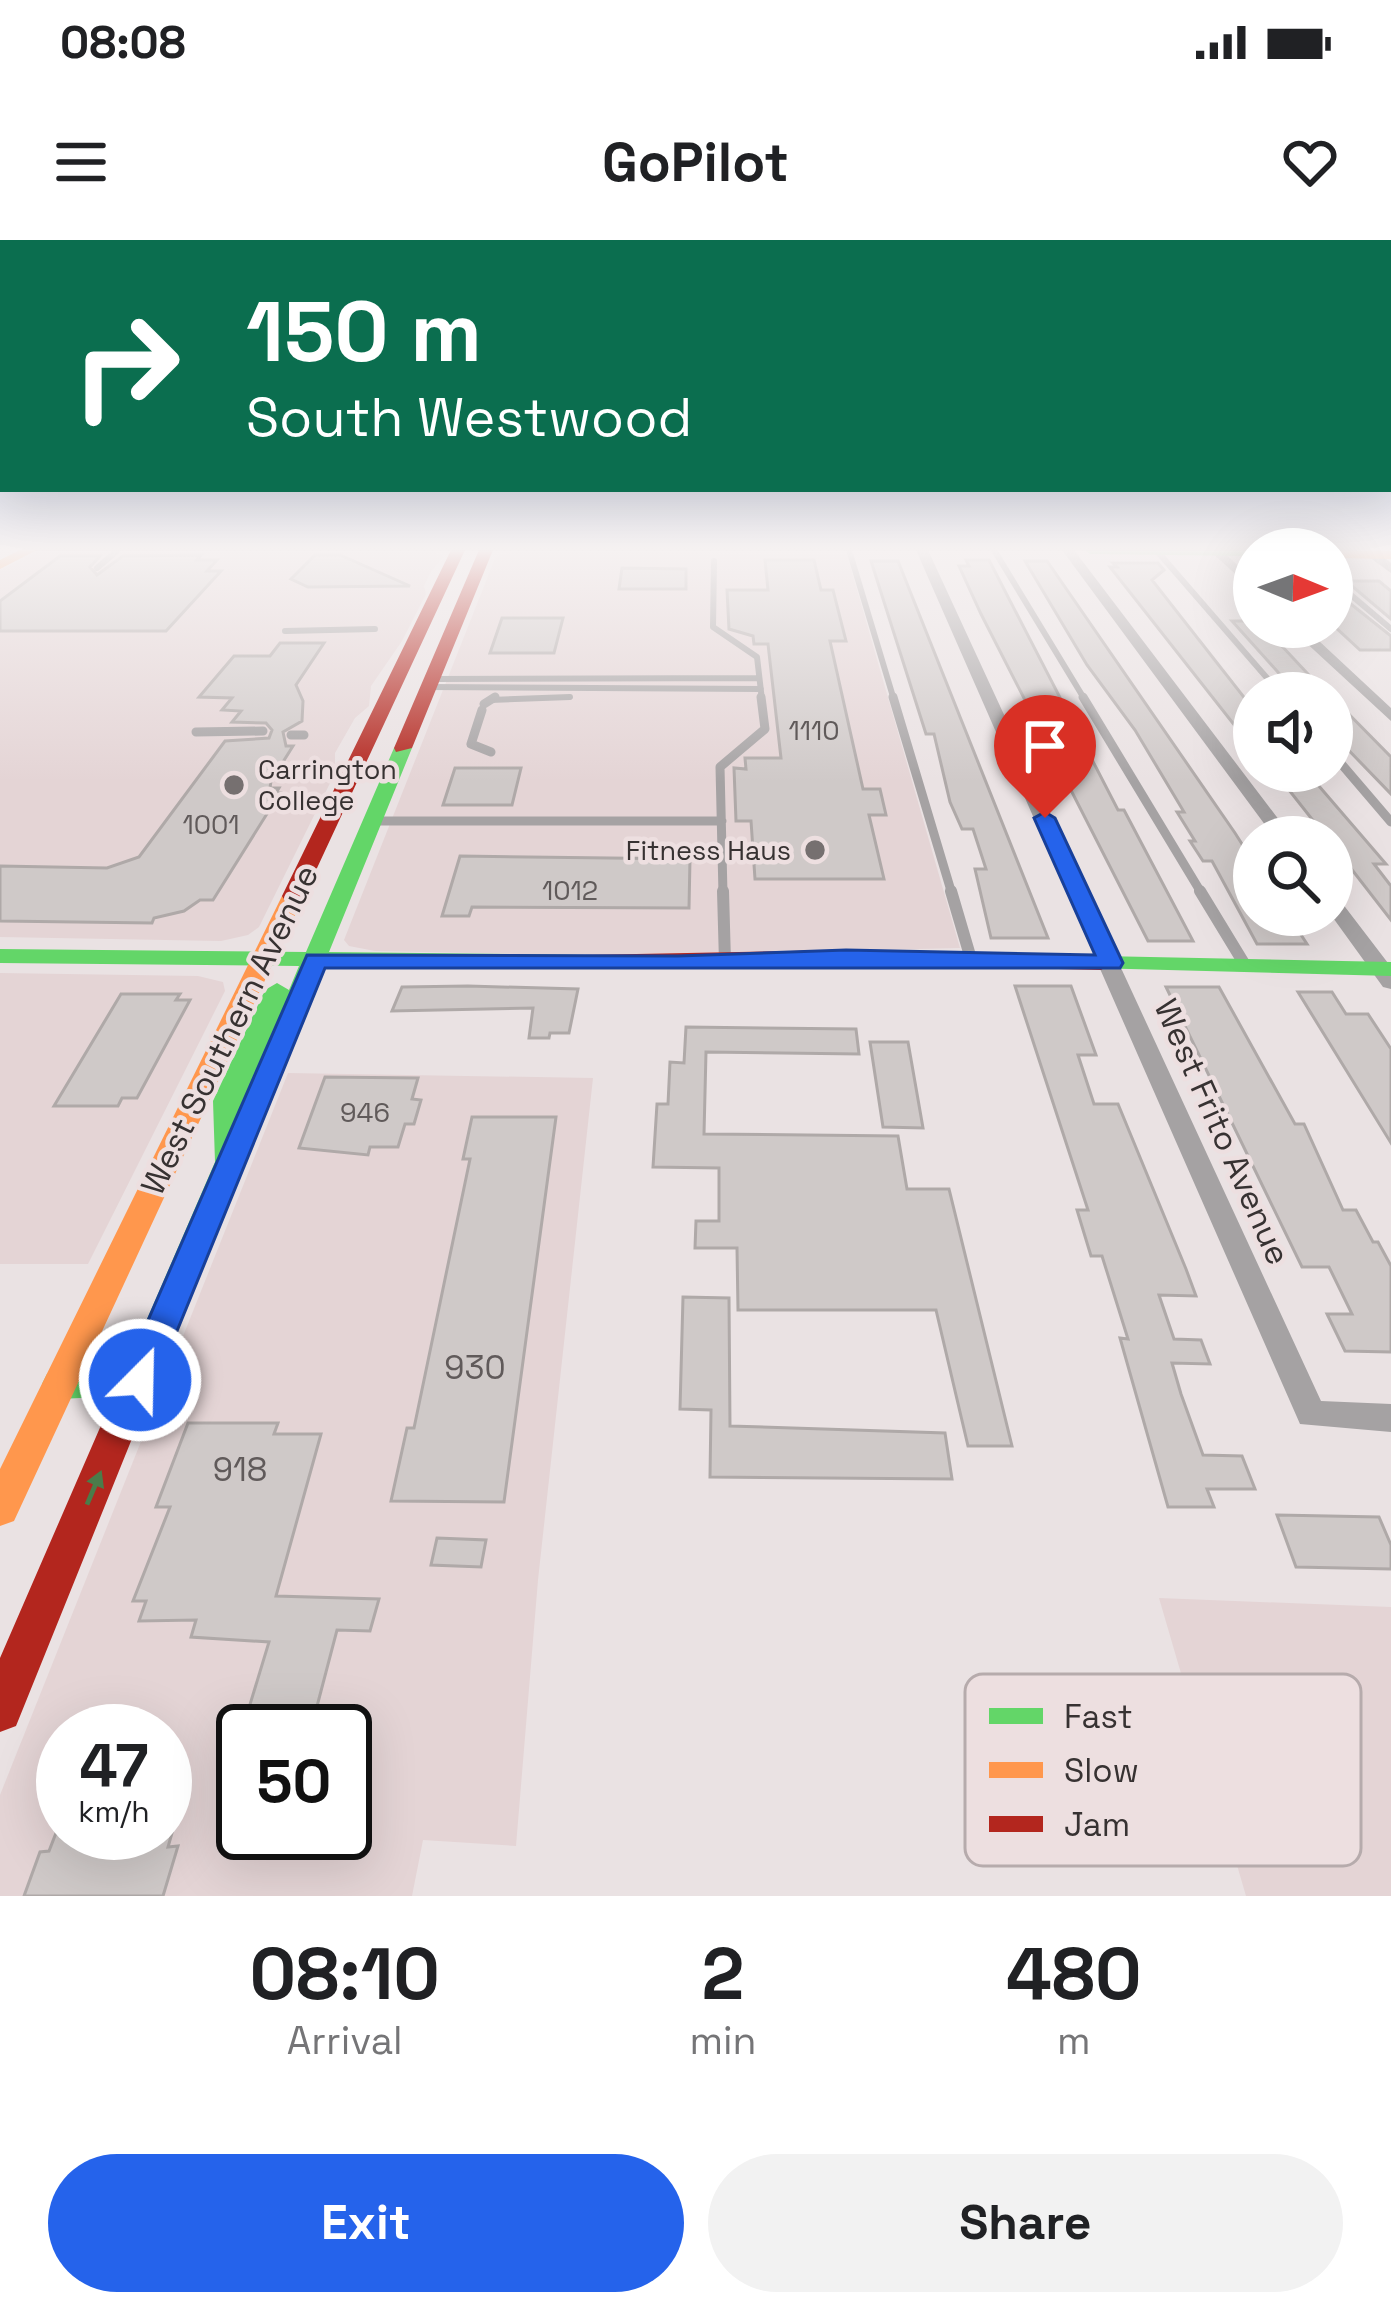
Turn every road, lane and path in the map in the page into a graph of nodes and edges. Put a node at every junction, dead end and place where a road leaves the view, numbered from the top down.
1 (419, 627) edge
2 (421, 627) edge
3 (454, 627) edge
4 (713, 627) edge
5 (871, 627) edge
6 (957, 627) edge
7 (1041, 627) edge
8 (1126, 627) edge
9 (1223, 627) edge
10 (375, 629) dead end
11 (285, 631) dead end
12 (1318, 648) edge
13 (1262, 672) edge
14 (431, 683) junction
15 (760, 684) junction
16 (389, 693) junction
17 (570, 697) dead end
18 (1391, 716) edge
19 (263, 731) dead end
20 (196, 732) dead end
21 (491, 752) dead end
22 (394, 772) junction
23 (1353, 778) edge
24 (1266, 816) edge
25 (374, 821) junction
26 (722, 821) junction
27 (1391, 822) edge
28 (326, 827) junction
29 (1353, 930) edge
30 (0, 956) edge
31 (971, 959) junction
32 (264, 960) junction
33 (315, 961) junction
34 (725, 962) junction
35 (1111, 963) junction
36 (1246, 966) junction
37 (1388, 974) edge
38 (228, 1168) junction
39 (140, 1380) junction
40 (60, 1384) junction
41 (1391, 1418) edge
42 (0, 1509) edge
43 (0, 1710) edge

1 - 16 main road, West Southern Avenue
2 - 14 main road
3 - 14 main road, West Southern Avenue
4 - 15 lane
5 - 31 lane
6 - 35 street, West Frito Avenue
7 - 36 lane
8 - 24 street
9 - 13 lane
10 - 11 lane
12 - 18 street
14 - 15 lane
14 - 22 main road, West Southern Avenue
15 - 26 lane
16 - 22 main road
16 - 28 main road, West Southern Avenue
17 - 21 lane
19 - 20 lane
22 - 25 main road, West Southern Avenue
23 - 27 lane
25 - 26 lane
25 - 33 main road, West Southern Avenue
26 - 34 lane
28 - 32 main road, West Southern Avenue
28 - 33 main road
29 - 37 street
30 - 32 main road
31 - 34 main road
31 - 35 main road
32 - 33 main road
32 - 38 main road
32 - 40 main road, West Southern Avenue
33 - 34 main road
33 - 38 main road, West Southern Avenue
35 - 36 main road
35 - 41 street, West Frito Avenue
36 - 37 main road
38 - 39 main road, West Southern Avenue
39 - 40 main road
43 -> 39 main road, West Southern Avenue
40 - 42 main road, West Southern Avenue

